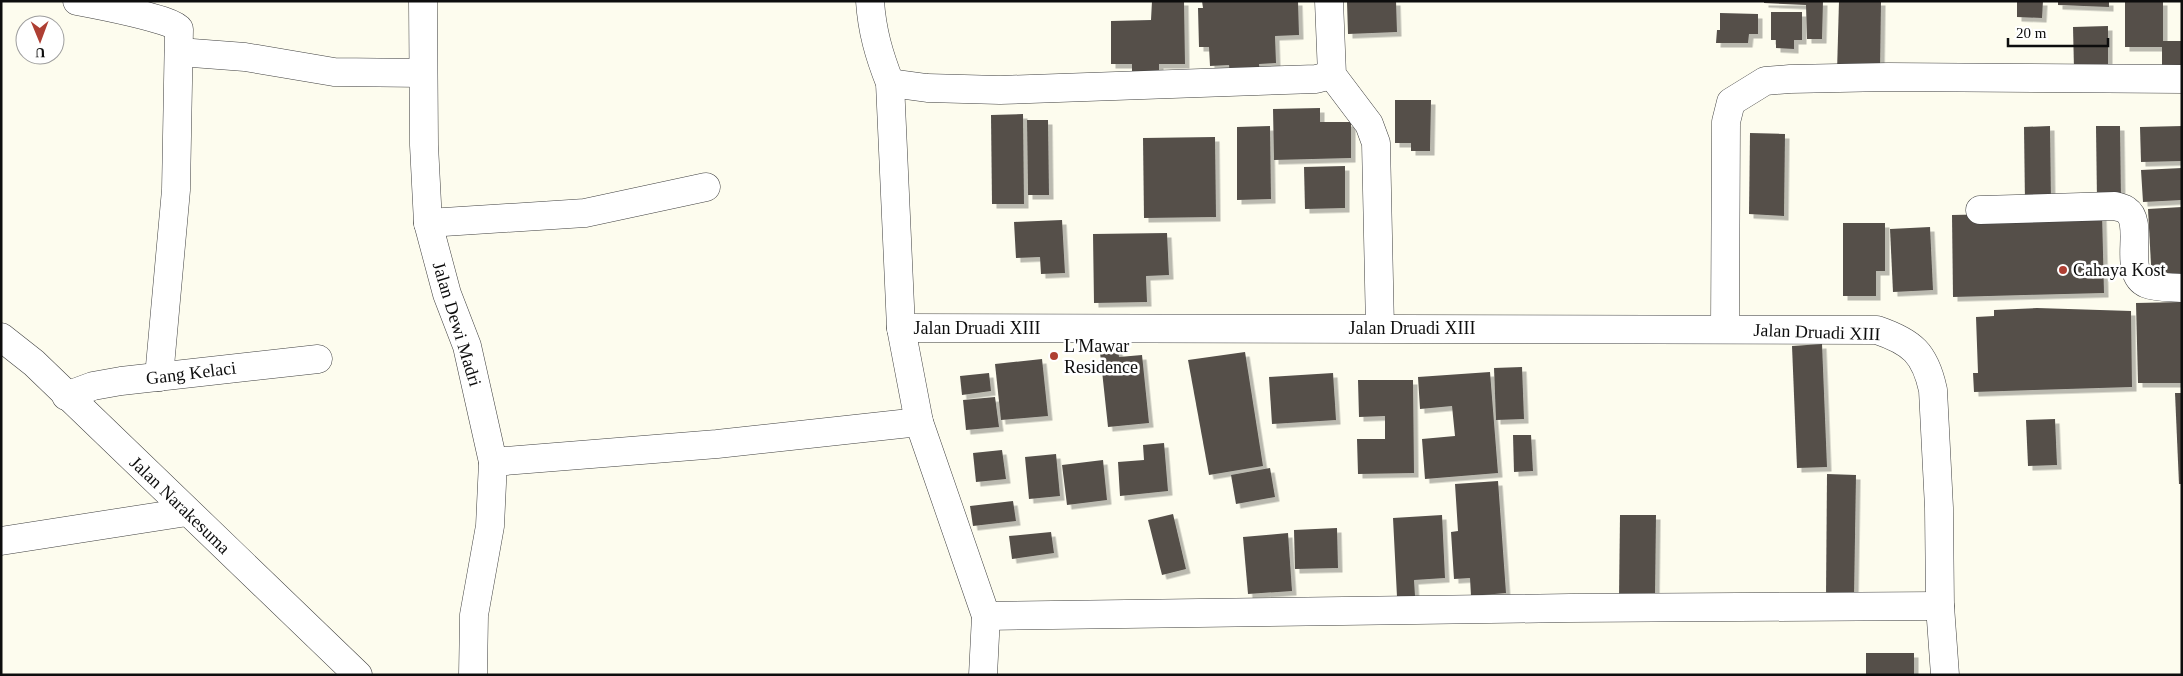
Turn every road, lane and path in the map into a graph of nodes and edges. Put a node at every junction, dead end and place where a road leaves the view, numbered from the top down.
1 (77, 1) edge
2 (423, 1) edge
3 (870, 1) edge
4 (1329, 1) edge
5 (179, 52) junction
6 (423, 73) junction
7 (1332, 75) junction
8 (2182, 79) edge
9 (890, 83) junction
10 (706, 187) dead end
11 (1980, 210) dead end
12 (428, 223) junction
13 (2182, 288) edge
14 (901, 328) junction
15 (1380, 328) junction
16 (1725, 329) junction
17 (1, 336) edge
18 (318, 360) dead end
19 (159, 377) junction
20 (66, 396) junction
21 (919, 422) junction
22 (493, 462) junction
23 (187, 512) junction
24 (1, 541) edge
25 (1940, 606) junction
26 (986, 616) junction
27 (358, 675) edge
28 (473, 675) edge
29 (983, 675) edge
30 (1945, 675) edge

1 - 5 street
2 - 6 street, Jalan Dewi Madri
3 - 9 street
4 - 7 street
5 - 6 street
5 - 19 street
6 - 12 street, Jalan Dewi Madri
7 - 9 street
7 - 15 street
8 - 16 street
9 - 14 street
10 - 12 street
11 - 13 street
12 - 22 street, Jalan Dewi Madri
14 - 15 street, Jalan Druadi XIII
14 - 21 street
15 - 16 street, Jalan Druadi XIII
16 - 25 street, Jalan Druadi XIII
17 - 20 street, Jalan Narakesuma
18 - 19 street, Gang Kelaci
19 - 20 street, Gang Kelaci
20 - 23 street, Jalan Narakesuma
21 - 22 street
21 - 26 street
22 - 28 street, Jalan Dewi Madri
23 - 24 street
23 - 27 street, Jalan Narakesuma
25 - 26 street
25 - 30 street
26 - 29 street

